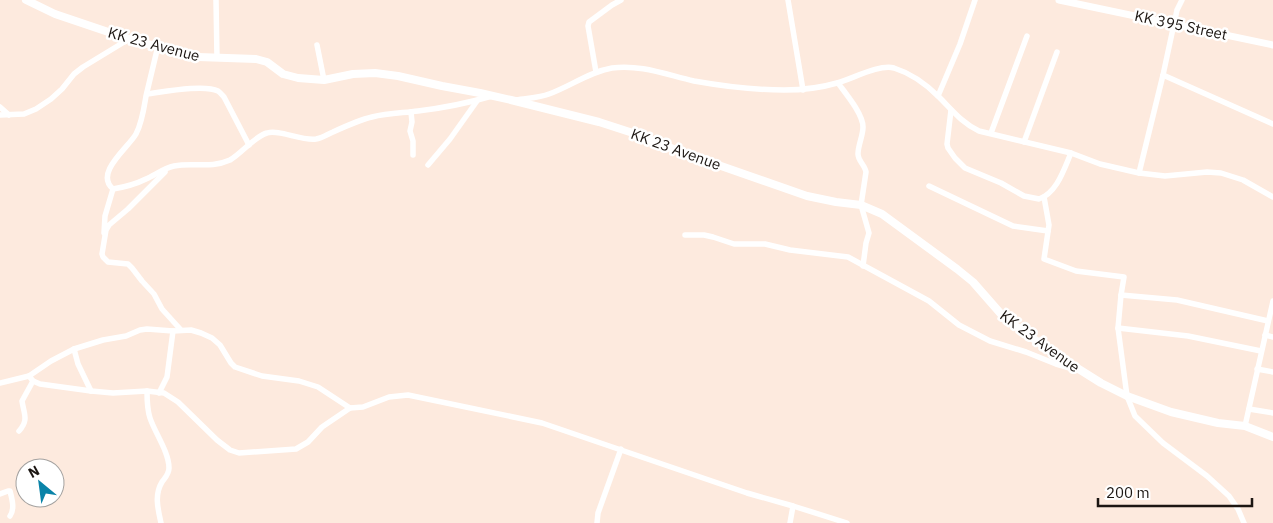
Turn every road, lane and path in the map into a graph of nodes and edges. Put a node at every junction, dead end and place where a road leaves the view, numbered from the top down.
1 (26, 0) edge
2 (216, 0) edge
3 (621, 0) edge
4 (788, 0) edge
5 (975, 0) edge
6 (1059, 0) edge
7 (1182, 0) edge
8 (1174, 23) junction
9 (1027, 36) dead end
10 (129, 39) junction
11 (317, 45) dead end
12 (1273, 45) edge
13 (158, 46) junction
14 (1057, 52) dead end
15 (217, 58) junction
16 (596, 72) junction
17 (1163, 75) junction
18 (324, 80) junction
19 (838, 83) junction
20 (803, 90) junction
21 (147, 94) junction
22 (492, 96) junction
23 (938, 96) junction
24 (511, 100) junction
25 (477, 101) junction
26 (0, 107) edge
27 (951, 110) junction
28 (411, 112) junction
29 (0, 115) edge
30 (9, 115) junction
31 (1273, 124) edge
32 (991, 133) junction
33 (1024, 142) junction
34 (250, 145) junction
35 (1071, 153) junction
36 (413, 156) dead end
37 (428, 165) dead end
38 (169, 167) junction
39 (1139, 173) junction
40 (929, 186) dead end
41 (113, 189) junction
42 (1044, 197) junction
43 (1273, 197) edge
44 (861, 205) junction
45 (1048, 232) junction
46 (685, 235) dead end
47 (105, 237) junction
48 (863, 266) junction
49 (1121, 295) junction
50 (1273, 301) edge
51 (1268, 321) junction
52 (1118, 328) junction
53 (181, 330) junction
54 (173, 331) junction
55 (1265, 335) junction
56 (1273, 337) edge
57 (74, 349) junction
58 (1261, 351) junction
59 (1257, 369) junction
60 (1082, 371) junction
61 (1273, 372) edge
62 (31, 379) junction
63 (0, 383) edge
64 (91, 391) junction
65 (147, 391) junction
66 (159, 393) junction
67 (1128, 396) junction
68 (350, 408) junction
69 (1249, 409) junction
70 (1273, 413) edge
71 (1245, 426) junction
72 (19, 432) dead end
73 (1273, 436) edge
74 (621, 449) junction
75 (0, 494) edge
76 (794, 506) junction
77 (10, 516) dead end
78 (162, 523) edge
79 (597, 523) edge
80 (790, 523) edge
81 (847, 523) edge
82 (1244, 523) edge

1 - 10 main road, KK 23 Avenue
2 - 15 street
3 - 16 street
4 - 20 street
5 - 23 street
6 - 8 street, KK 395 Street
7 - 8 street
8 - 12 street, KK 395 Street
8 - 17 street
9 - 32 street
10 - 13 main road, KK 23 Avenue
10 - 30 street
11 - 18 street
13 - 15 main road, KK 23 Avenue
13 - 21 street
14 - 33 street
15 - 18 main road, KK 23 Avenue
16 - 20 street
16 - 24 street
17 - 31 street
17 - 39 street
18 - 22 main road, KK 23 Avenue
19 - 20 street
19 - 23 street
19 - 44 street
21 - 34 street
21 - 41 street
22 - 24 main road, KK 23 Avenue
22 - 25 street
23 - 27 street
24 - 44 main road, KK 23 Avenue
25 - 28 street
25 - 37 street
26 - 30 street
27 - 32 street
27 - 42 street
28 - 34 street
28 - 36 street
29 - 30 street
32 - 33 street
33 - 35 street
34 - 38 street
35 - 39 street
35 - 42 street
38 - 41 street
38 - 47 street
39 - 43 street
40 - 45 street
41 - 47 street
42 - 45 street
44 - 48 street
44 - 60 main road, KK 23 Avenue
45 - 49 street
46 - 48 street
47 - 53 street
48 - 60 street
49 - 51 street
49 - 52 street
50 - 51 street
51 - 55 street
52 - 58 street
52 - 67 street
53 - 54 street
53 - 68 street
54 - 57 street
54 - 66 street
55 - 56 street
55 - 58 street
57 - 62 street
57 - 64 street
58 - 59 street
59 - 61 street
59 - 69 street
60 - 67 main road, KK 23 Avenue
62 - 63 street
62 - 64 street
62 - 72 street
64 - 65 street
65 - 66 street
65 - 78 street
66 - 68 street
67 - 71 main road, KK 23 Avenue
67 - 82 street
68 - 74 street
69 - 70 street
69 - 71 street
71 - 73 main road, KK 23 Avenue
74 - 76 street
74 - 79 street
75 - 77 street
76 - 80 street
76 - 81 street

